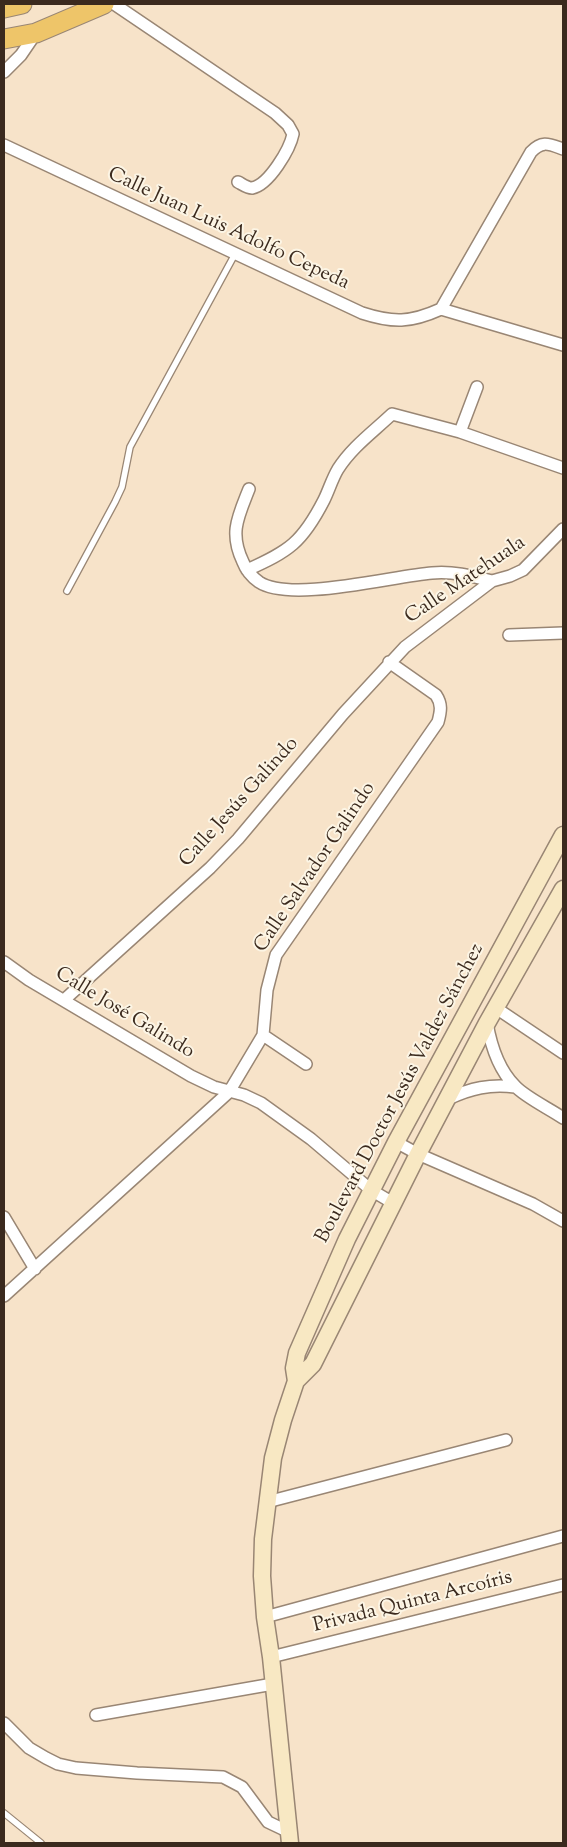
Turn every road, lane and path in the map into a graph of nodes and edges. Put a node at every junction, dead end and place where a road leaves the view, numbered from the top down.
1 (22, 4) edge
2 (104, 4) edge
3 (114, 4) edge
4 (4, 8) edge
5 (36, 33) junction
6 (4, 39) edge
7 (4, 72) edge
8 (4, 145) edge
9 (563, 149) edge
10 (238, 182) dead end
11 (235, 254) junction
12 (441, 310) junction
13 (563, 344) edge
14 (477, 387) dead end
15 (460, 432) junction
16 (563, 468) edge
17 (249, 490) dead end
18 (563, 529) edge
19 (247, 570) junction
20 (492, 581) junction
21 (67, 591) dead end
22 (563, 633) edge
23 (509, 635) dead end
24 (389, 662) junction
25 (563, 835) edge
26 (563, 888) edge
27 (4, 962) edge
28 (64, 1000) junction
29 (496, 1008) junction
30 (487, 1023) junction
31 (263, 1035) junction
32 (563, 1053) edge
33 (306, 1064) dead end
34 (516, 1087) junction
35 (229, 1092) junction
36 (448, 1099) junction
37 (563, 1118) edge
38 (396, 1142) junction
39 (418, 1154) junction
40 (372, 1190) junction
41 (393, 1202) junction
42 (4, 1217) edge
43 (563, 1221) edge
44 (35, 1269) junction
45 (4, 1296) edge
46 (296, 1380) junction
47 (506, 1440) dead end
48 (266, 1502) junction
49 (563, 1536) edge
50 (563, 1585) edge
51 (265, 1617) junction
52 (271, 1658) junction
53 (273, 1684) junction
54 (96, 1715) dead end
55 (4, 1723) edge
56 (4, 1813) edge
57 (290, 1837) edge
58 (41, 1843) edge

1 - 4 main road
2 - 5 main road
3 - 10 street
5 - 6 main road
5 - 7 street
8 - 11 street, Calle Juan Luis Adolfo Cepeda
9 - 12 street
11 - 12 street, Calle Juan Luis Adolfo Cepeda
11 - 21 lane
12 - 13 street
14 - 15 street
15 - 16 street
15 - 19 street
17 - 19 street
18 - 20 street, Calle Matehuala
19 - 20 street
20 - 24 street, Calle Matehuala
22 - 23 street
24 - 28 street, Calle Jesús Galindo
24 - 31 street, Calle Salvador Galindo
25 - 38 main road, Boulevard Doctor Jesús Valdez Sánchez
26 - 29 main road, Boulevard Doctor Jesús Valdez Sánchez
27 - 28 street, Calle José Galindo
28 - 35 street, Calle José Galindo
29 - 30 main road, Boulevard Doctor Jesús Valdez Sánchez
29 - 32 street
30 - 34 street
30 - 36 main road, Boulevard Doctor Jesús Valdez Sánchez
31 - 33 street
31 - 35 street, Calle Salvador Galindo
34 - 36 street
34 - 37 street
35 - 40 street, Calle José Galindo
35 - 44 street, Calle Salvador Galindo
36 - 39 main road, Boulevard Doctor Jesús Valdez Sánchez
38 - 39 street
38 - 40 main road, Boulevard Doctor Jesús Valdez Sánchez
39 - 41 main road, Boulevard Doctor Jesús Valdez Sánchez
39 - 43 street
40 - 41 street, Calle José Galindo
40 - 46 main road, Boulevard Doctor Jesús Valdez Sánchez
41 - 46 main road, Boulevard Doctor Jesús Valdez Sánchez
42 - 44 street
44 - 45 street, Calle Salvador Galindo
46 - 48 main road, Boulevard Doctor Jesús Valdez Sánchez
47 - 48 street
48 - 51 main road, Boulevard Doctor Jesús Valdez Sánchez
49 - 51 street
50 - 52 street, Privada Quinta Arcoíris
51 - 52 main road, Boulevard Doctor Jesús Valdez Sánchez
52 - 53 main road, Boulevard Doctor Jesús Valdez Sánchez
53 - 54 street
53 - 57 main road, Boulevard Doctor Jesús Valdez Sánchez
55 - 57 street
56 - 58 lane

